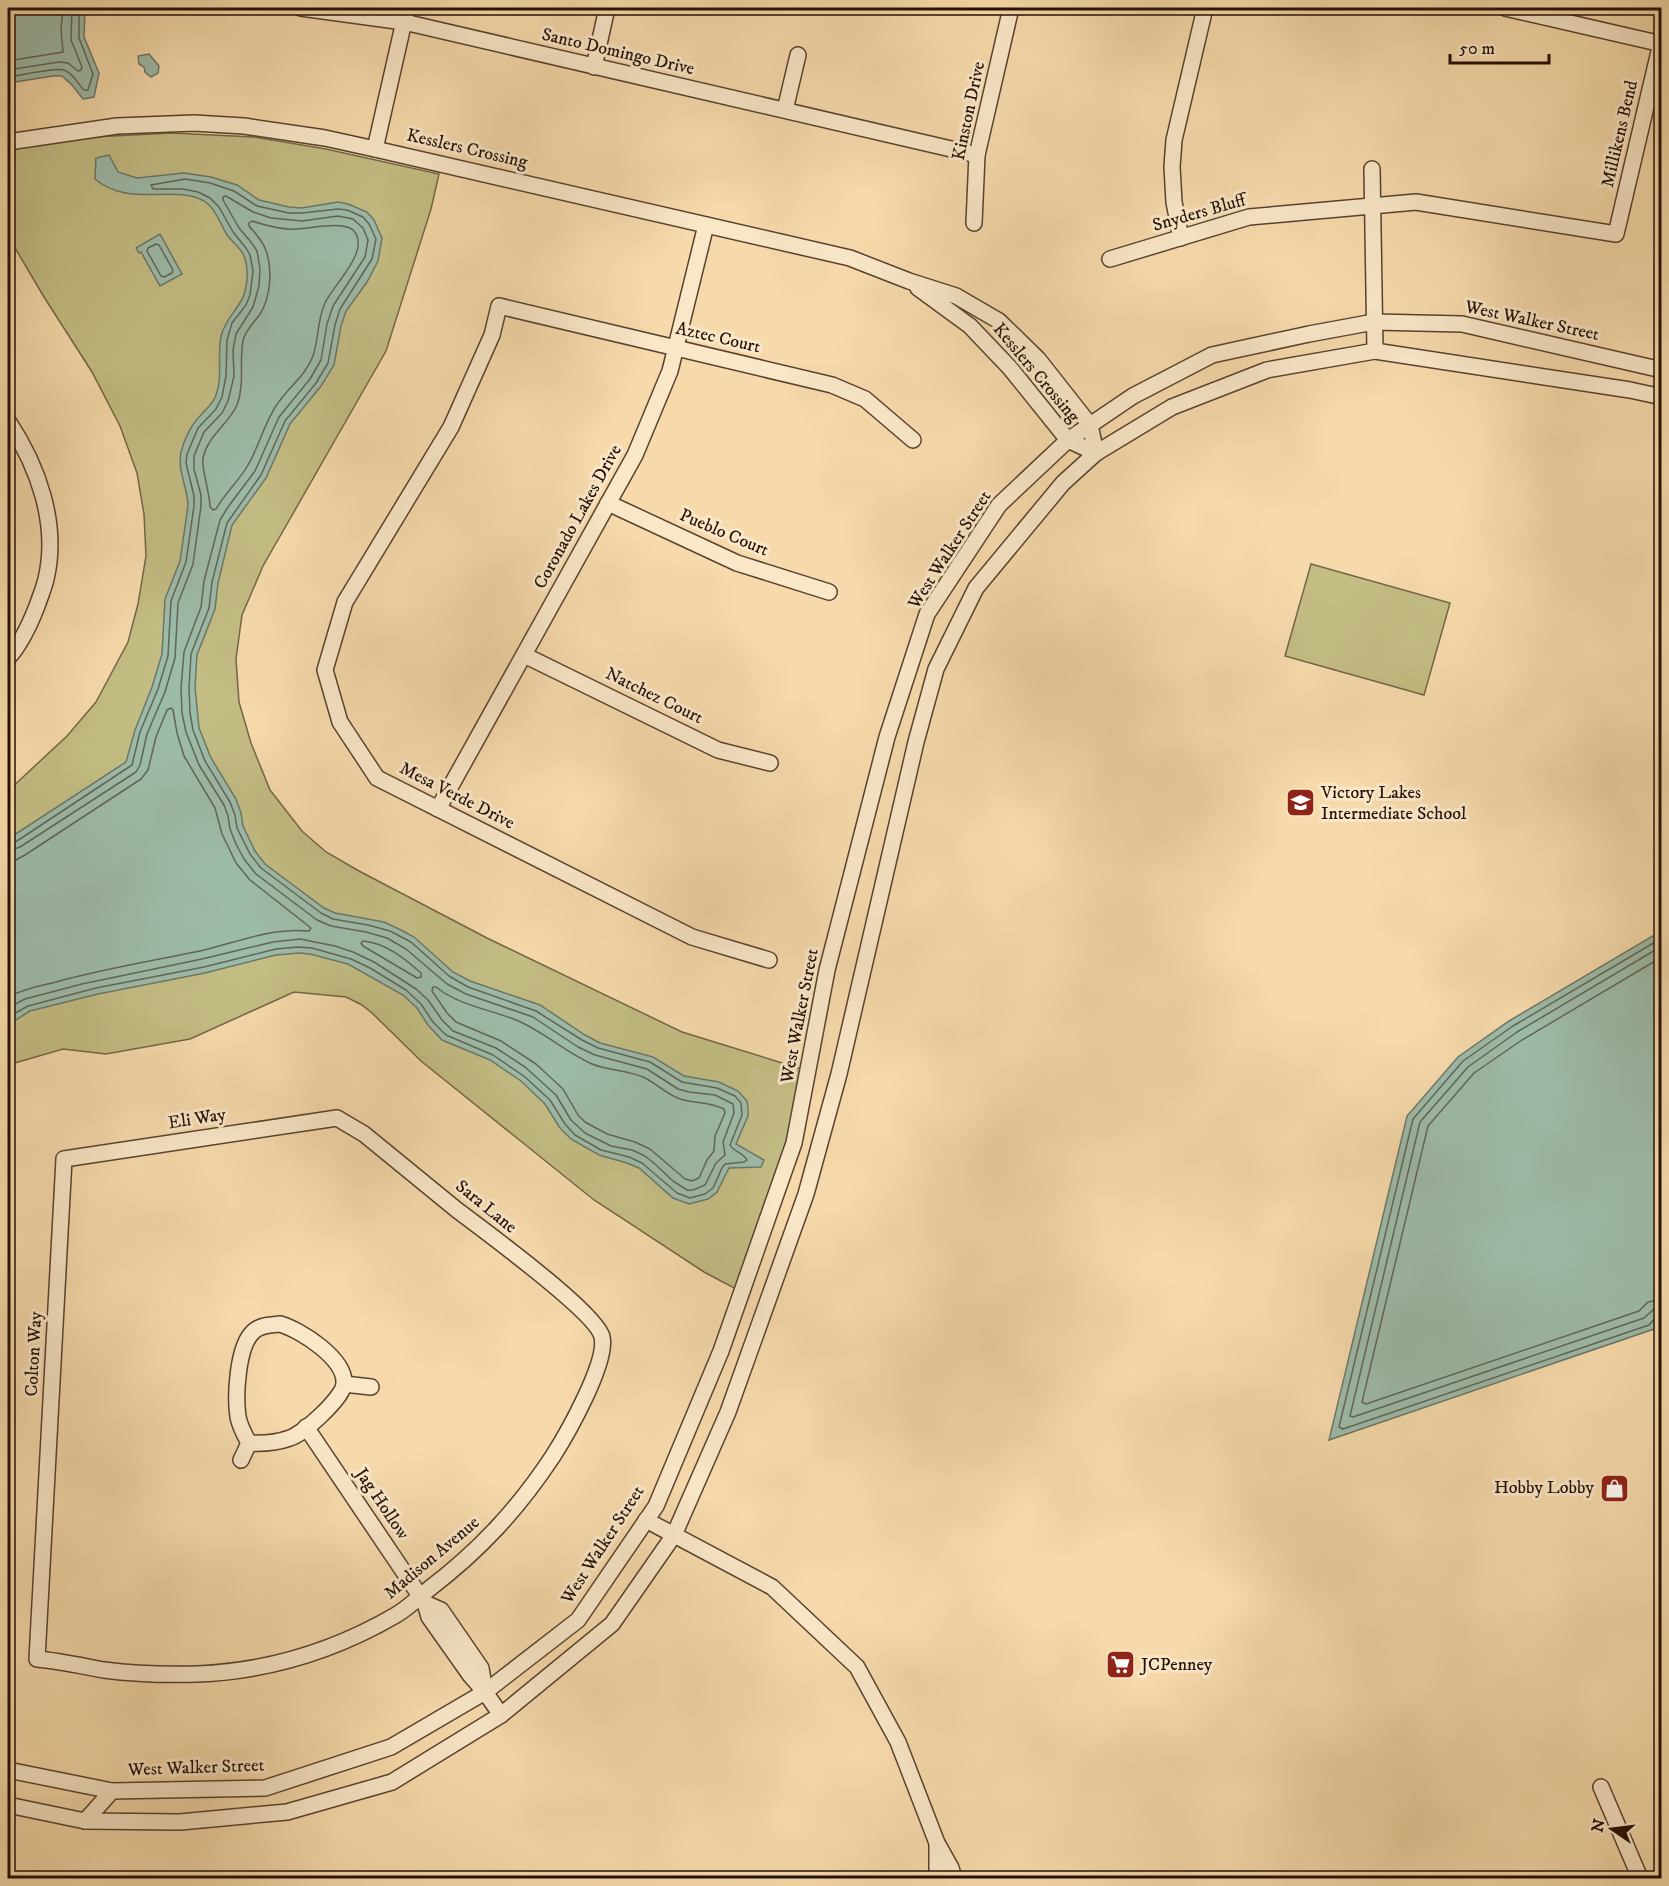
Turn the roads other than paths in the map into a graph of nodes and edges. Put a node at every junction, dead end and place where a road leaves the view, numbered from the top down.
1 (301, 8) edge
2 (607, 8) edge
3 (1011, 8) edge
4 (1205, 8) edge
5 (1505, 8) edge
6 (406, 15) edge
7 (1661, 44) edge
8 (798, 55) dead end
9 (594, 67) junction
10 (785, 110) junction
11 (8, 142) edge
12 (375, 149) junction
13 (977, 155) junction
14 (1372, 169) dead end
15 (1372, 206) junction
16 (974, 223) dead end
17 (706, 225) junction
18 (1616, 234) joint
19 (1181, 238) junction
20 (1110, 259) dead end
21 (909, 281) junction
22 (499, 306) joint
23 (1374, 322) junction
24 (675, 348) junction
25 (1375, 351) junction
26 (1662, 370) edge
27 (1662, 397) edge
28 (8, 421) edge
29 (1090, 425) junction
30 (913, 440) dead end
31 (1068, 440) junction
32 (1096, 453) junction
33 (608, 503) junction
34 (829, 592) dead end
35 (524, 655) junction
36 (8, 658) edge
37 (770, 763) dead end
38 (438, 809) junction
39 (769, 960) dead end
40 (337, 1118) joint
41 (64, 1160) joint
42 (602, 1337) joint
43 (344, 1384) junction
44 (371, 1387) dead end
45 (306, 1427) junction
46 (249, 1443) junction
47 (241, 1460) dead end
48 (646, 1520) junction
49 (674, 1535) junction
50 (423, 1600) junction
51 (37, 1659) joint
52 (485, 1692) junction
53 (501, 1715) junction
54 (8, 1770) edge
55 (1601, 1787) dead end
56 (112, 1791) junction
57 (8, 1805) edge
58 (86, 1821) junction
59 (937, 1843) junction
60 (937, 1878) edge
61 (954, 1878) edge
62 (1640, 1878) edge

1 - 6 street, Santo Domingo Drive
2 - 9 street
3 - 13 street, Kinston Drive
4 - 19 street
5 - 7 street
6 - 9 street, Santo Domingo Drive
6 - 12 street
7 - 18 street, Millikens Bend
8 - 10 street
9 - 10 street, Santo Domingo Drive
10 - 13 street, Santo Domingo Drive
11 - 12 street, Kesslers Crossing
12 - 17 street, Kesslers Crossing
13 - 16 street, Kinston Drive
14 - 15 street
15 - 18 street, Snyders Bluff
15 - 19 street, Snyders Bluff
15 - 23 street
17 - 21 street, Kesslers Crossing
17 - 24 street, Coronado Lakes Drive
19 - 20 street, Snyders Bluff
21 - 29 street, Kesslers Crossing
21 - 31 street, Kesslers Crossing
22 - 24 street, Aztec Court
22 - 38 street, Mesa Verde Drive
23 - 25 street
23 - 26 street, West Walker Street
23 - 29 street, West Walker Street
24 - 30 street, Aztec Court
24 - 33 street, Coronado Lakes Drive
25 - 27 street
25 - 32 street
28 - 36 street
29 - 31 street, West Walker Street
29 - 32 street, Kesslers Crossing
31 - 32 street, Kesslers Crossing
31 - 48 street, West Walker Street
32 - 49 street
33 - 34 street, Pueblo Court
33 - 35 street, Coronado Lakes Drive
35 - 37 street, Natchez Court
35 - 38 street, Coronado Lakes Drive
38 - 39 street, Mesa Verde Drive
40 - 41 street, Eli Way
40 - 42 street, Sara Lane
41 - 51 street, Colton Way
42 - 50 street, Madison Avenue
43 - 44 street
43 - 45 street
43 - 46 street
45 - 46 street
45 - 50 street, Jag Hollow
46 - 47 street
48 - 49 street
48 - 52 street, West Walker Street
49 - 53 street
49 - 59 street
50 - 51 street, Madison Avenue
50 - 52 street, Jag Hollow
52 - 53 street, Jag Hollow
52 - 56 street, West Walker Street
53 - 58 street
54 - 56 street, West Walker Street
55 - 62 street
56 - 58 street
57 - 58 street
59 - 60 street
59 - 61 street

